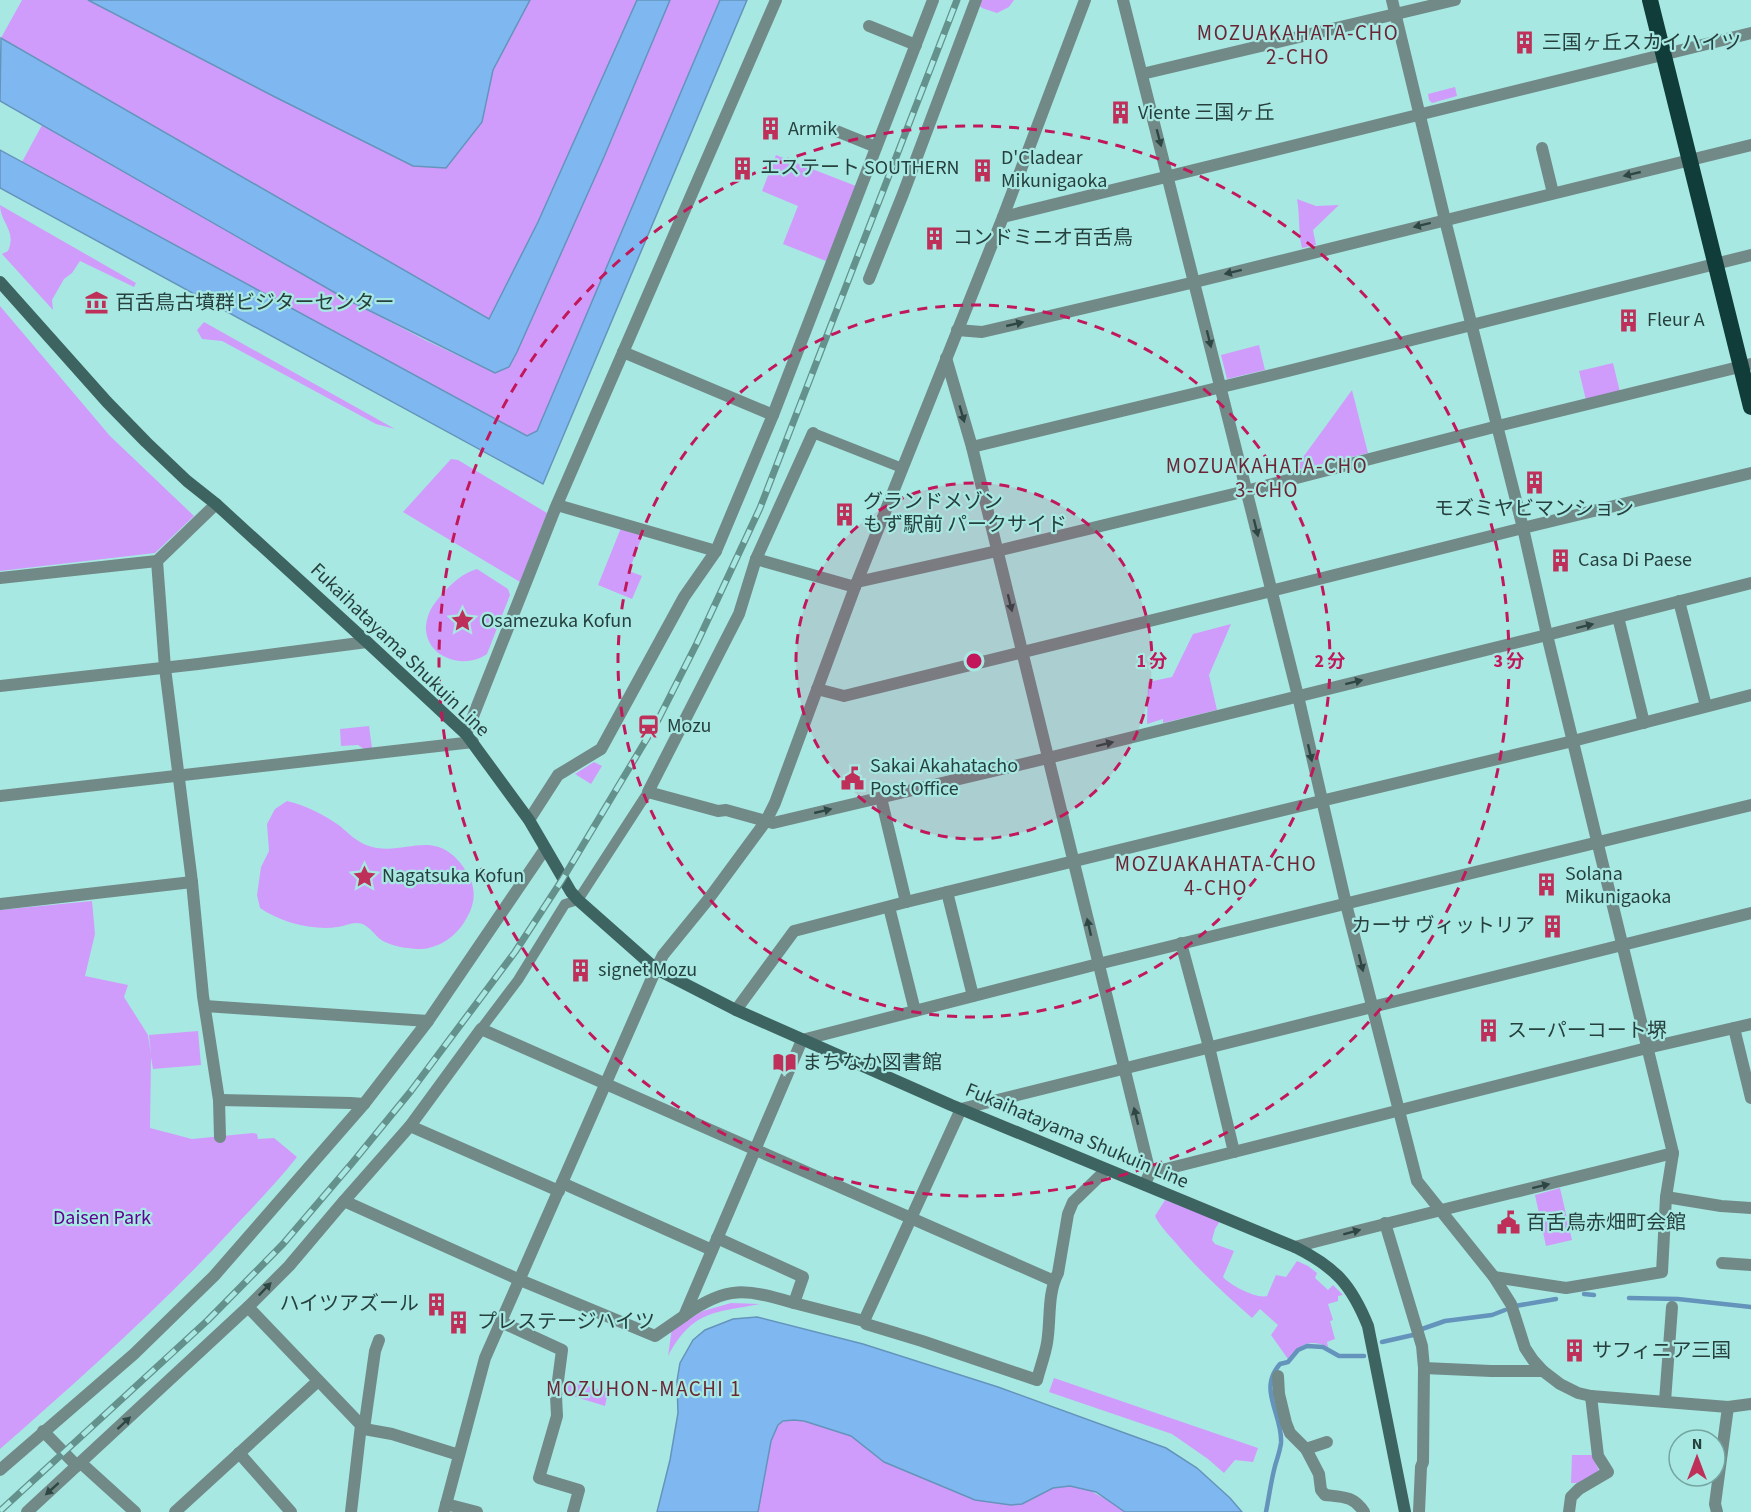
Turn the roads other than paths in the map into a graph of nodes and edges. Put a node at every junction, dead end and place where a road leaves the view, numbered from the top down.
1 (776, 0) edge
2 (933, 0) edge
3 (976, 0) edge
4 (1085, 0) edge
5 (1124, 0) edge
6 (1392, 0) edge
7 (1455, 0) edge
8 (1650, 0) edge
9 (1395, 15) junction
10 (868, 26) dead end
11 (1751, 33) edge
12 (916, 45) junction
13 (1664, 54) junction
14 (1142, 74) junction
15 (1420, 116) junction
16 (834, 130) dead end
17 (1751, 145) edge
18 (876, 147) junction
19 (1542, 148) dead end
20 (1689, 160) junction
21 (1169, 177) junction
22 (1553, 193) junction
23 (1003, 217) junction
24 (1445, 220) junction
25 (1751, 255) edge
26 (1714, 264) junction
27 (869, 279) dead end
28 (0, 282) edge
29 (1195, 282) junction
30 (1472, 325) junction
31 (957, 330) junction
32 (623, 352) junction
33 (946, 358) junction
34 (1746, 365) edge
35 (1221, 387) junction
36 (1751, 407) edge
37 (773, 415) junction
38 (1498, 426) junction
39 (813, 433) joint
40 (972, 447) junction
41 (902, 468) junction
42 (1751, 473) edge
43 (1246, 491) junction
44 (216, 504) junction
45 (557, 505) junction
46 (1523, 528) junction
47 (716, 551) junction
48 (997, 551) junction
49 (756, 559) junction
50 (157, 561) junction
51 (0, 578) edge
52 (1751, 583) edge
53 (856, 585) junction
54 (1271, 591) junction
55 (1679, 601) junction
56 (1617, 617) junction
57 (1547, 635) junction
58 (367, 642) junction
59 (1022, 652) junction
60 (165, 668) junction
61 (0, 686) edge
62 (817, 689) junction
63 (1751, 695) edge
64 (1298, 696) junction
65 (1706, 706) junction
66 (1644, 723) junction
67 (469, 738) junction
68 (1573, 741) junction
69 (1048, 758) junction
70 (179, 777) junction
71 (648, 792) junction
72 (0, 796) edge
73 (881, 798) junction
74 (1321, 801) junction
75 (1751, 805) edge
76 (529, 820) junction
77 (766, 821) junction
78 (1598, 843) junction
79 (545, 849) junction
80 (1074, 861) junction
81 (192, 882) junction
82 (947, 892) junction
83 (578, 900) junction
84 (906, 902) junction
85 (0, 904) edge
86 (1346, 904) junction
87 (889, 907) junction
88 (1751, 913) edge
89 (1181, 943) junction
90 (1622, 945) junction
91 (1098, 964) junction
92 (656, 969) junction
93 (973, 996) junction
94 (205, 1006) junction
95 (1372, 1006) junction
96 (736, 1010) junction
97 (915, 1011) junction
98 (428, 1021) junction
99 (1751, 1024) edge
100 (1734, 1028) junction
101 (481, 1029) junction
102 (802, 1040) junction
103 (1209, 1047) junction
104 (1647, 1048) junction
105 (1124, 1069) junction
106 (606, 1084) junction
107 (1751, 1098) edge
108 (219, 1100) junction
109 (364, 1104) junction
110 (961, 1109) junction
111 (1400, 1111) junction
112 (410, 1126) junction
113 (220, 1137) dead end
114 (754, 1148) junction
115 (1234, 1152) junction
116 (1673, 1153) junction
117 (1106, 1170) junction
118 (1150, 1173) junction
119 (1143, 1185) junction
120 (560, 1187) junction
121 (1666, 1197) junction
122 (344, 1201) junction
123 (1751, 1208) edge
124 (1442, 1210) junction
125 (911, 1218) junction
126 (1385, 1223) junction
127 (717, 1238) junction
128 (1295, 1247) junction
129 (712, 1250) junction
130 (1722, 1263) dead end
131 (1751, 1265) edge
132 (1494, 1277) junction
133 (520, 1280) junction
134 (1054, 1281) junction
135 (794, 1302) junction
136 (248, 1307) junction
137 (1672, 1307) dead end
138 (684, 1316) junction
139 (864, 1321) junction
140 (501, 1322) junction
141 (380, 1340) dead end
142 (1424, 1368) junction
143 (1543, 1371) junction
144 (1278, 1376) dead end
145 (318, 1381) junction
146 (1591, 1396) junction
147 (1665, 1401) junction
148 (1751, 1404) edge
149 (1728, 1407) junction
150 (363, 1427) junction
151 (43, 1431) junction
152 (1327, 1442) dead end
153 (1306, 1449) junction
154 (239, 1453) junction
155 (459, 1455) junction
156 (79, 1465) junction
157 (0, 1470) edge
158 (445, 1508) edge
159 (27, 1512) edge
160 (135, 1512) edge
161 (175, 1512) edge
162 (291, 1512) edge
163 (351, 1512) edge
164 (477, 1512) edge
165 (573, 1512) edge
166 (1364, 1512) edge
167 (1405, 1512) edge
168 (1419, 1512) edge
169 (1569, 1512) edge
170 (1717, 1512) edge

1 - 32 street
2 - 12 street
3 - 27 street
4 - 23 street
5 - 14 street
6 - 9 street
7 - 9 street
8 - 13 highway
9 - 14 street
9 - 15 street
10 - 12 street
11 - 13 street
12 - 18 street
13 - 15 street
13 - 20 highway
14 -> 21 street
15 - 21 street
15 - 24 street
16 - 18 street
17 - 20 street
18 - 37 street
19 - 22 street
20 -> 22 street
20 - 26 highway
21 - 23 street
21 - 29 street
22 - 24 street
23 - 31 street
24 -> 29 street
24 - 30 street
25 - 26 street
26 - 30 street
26 - 34 highway
28 - 44 main road, Fukaihatayama Shukuin Line
31 -> 29 street
29 -> 35 street
30 - 35 street
30 - 38 street
31 - 33 street
32 - 37 street
32 - 45 street
33 -> 40 street
33 - 41 street
34 - 36 highway
34 - 38 street
35 - 40 street
35 - 43 street
37 - 47 street
38 - 43 street
38 - 46 street
39 - 41 street
39 - 49 street
40 - 48 street
41 - 53 street
42 - 46 street
43 - 48 street
43 -> 54 street
44 - 50 street
44 - 58 main road, Fukaihatayama Shukuin Line
45 - 47 street
45 - 67 street
46 - 54 street
46 - 57 street
47 - 76 street
48 - 53 street
48 -> 59 street
49 - 53 street
49 - 71 street
50 - 51 street
50 - 60 street
52 - 55 street
53 - 62 street
54 - 59 street
54 - 64 street
55 - 56 street
55 - 65 street
57 -> 56 street
56 - 66 street
64 -> 57 street
57 - 68 street
58 - 60 street
58 - 67 main road, Fukaihatayama Shukuin Line
59 - 62 street
59 - 69 street
60 - 61 street
60 - 70 street
62 - 77 street
63 - 65 street
69 -> 64 street
64 -> 74 street
65 - 66 street
66 - 68 street
67 - 70 street
67 - 76 main road, Fukaihatayama Shukuin Line
68 - 74 street
68 - 78 street
69 - 73 street
69 - 80 street
70 - 72 street
70 - 81 street
71 - 77 street
71 - 83 street
77 -> 73 street
73 - 84 street
74 - 80 street
74 - 86 street
75 - 78 street
76 - 79 main road, Fukaihatayama Shukuin Line
77 - 92 street
78 - 86 street
78 - 90 street
79 - 83 main road, Fukaihatayama Shukuin Line
79 - 98 street
80 - 82 street
91 -> 80 street
81 - 85 street
81 - 94 street
82 - 84 street
82 - 93 street
83 - 92 main road, Fukaihatayama Shukuin Line
83 - 101 street
84 - 87 street
86 - 89 street
86 -> 95 street
87 - 96 street
87 - 97 street
88 - 90 street
89 - 91 street
89 - 103 street
90 - 95 street
90 - 104 street
91 - 93 street
91 - 105 street
92 - 96 main road, Fukaihatayama Shukuin Line
92 - 106 street
93 - 97 street
94 - 98 street
94 - 108 street
95 - 103 street
95 - 111 street
96 - 102 main road, Fukaihatayama Shukuin Line
97 - 102 street
98 - 109 street
99 - 100 street
100 - 104 street
100 - 107 street
101 - 106 street
101 - 112 street
102 - 110 main road, Fukaihatayama Shukuin Line
102 - 114 street
103 - 105 street
103 - 115 street
104 - 111 street
104 - 116 street
105 - 110 street
118 -> 105 street
106 - 114 street
106 - 120 street
108 - 109 street
108 - 113 street
109 - 151 street
110 - 117 main road, Fukaihatayama Shukuin Line
110 - 125 street
111 - 115 street
111 - 124 street
112 - 120 street
112 - 122 street
114 - 125 street
114 - 127 street
115 - 118 street
116 - 121 street
124 -> 116 street
117 - 119 main road, Fukaihatayama Shukuin Line
117 - 134 street
118 - 119 street
119 - 128 main road, Fukaihatayama Shukuin Line
120 - 129 street
120 - 133 street
121 - 123 street
121 - 132 street
122 - 133 street
136 -> 122 street
124 - 126 street
124 - 132 street
125 - 134 street
125 - 139 street
128 -> 126 street
126 - 142 street
127 - 129 street
127 - 135 street
128 - 167 main road, Fukaihatayama Shukuin Line
129 - 138 street
130 - 131 street
132 - 143 street
133 - 138 street
133 - 140 street
134 - 139 street
135 - 138 street
135 - 139 street
136 - 145 street
156 -> 136 street
137 - 147 street
140 - 155 street
140 - 165 street
141 - 150 street
142 - 143 street
142 - 168 street
143 - 146 street
144 - 153 street
145 - 150 street
145 - 154 street
146 - 147 street
146 - 169 street
147 - 149 street
148 - 149 street
149 - 170 street
150 - 155 street
150 - 163 street
151 - 156 street
151 - 157 street
152 - 153 street
153 - 166 street
154 - 161 street
154 - 162 street
155 - 158 street
156 -> 159 street
156 - 160 street
158 - 164 street

